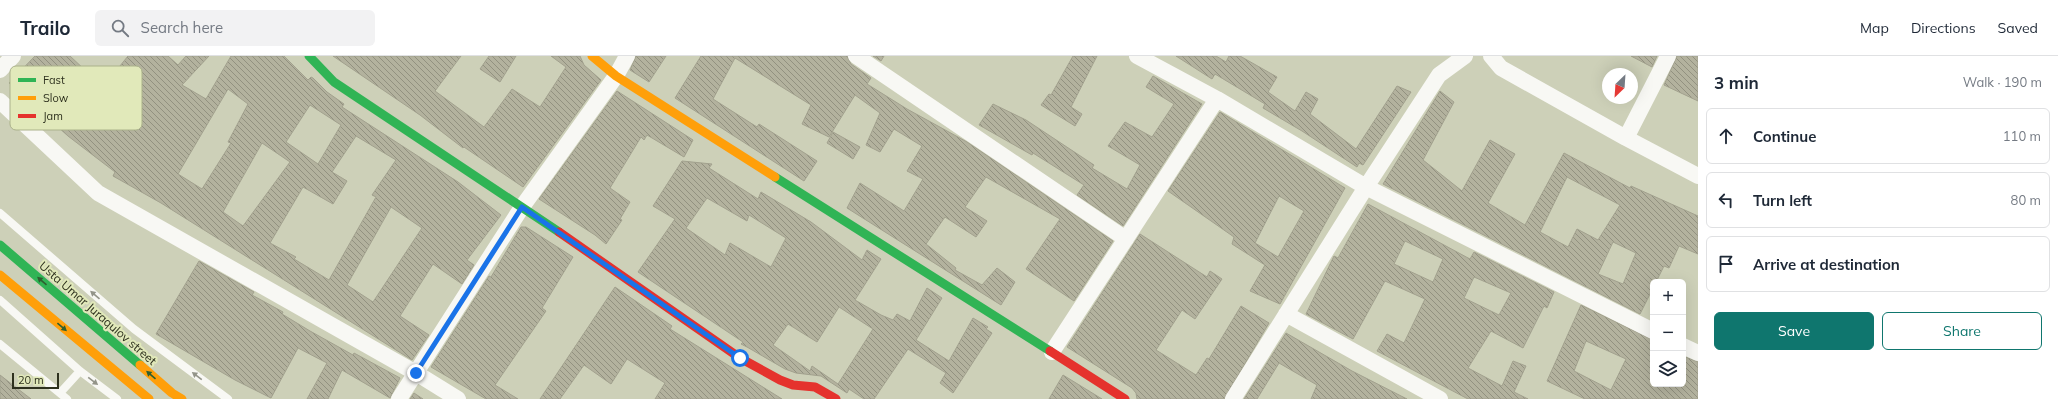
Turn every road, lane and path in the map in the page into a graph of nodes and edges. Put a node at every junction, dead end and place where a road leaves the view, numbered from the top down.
1 (13, 56) edge
2 (309, 56) edge
3 (592, 56) edge
4 (627, 56) edge
5 (856, 56) edge
6 (1137, 56) edge
7 (1465, 56) edge
8 (1491, 56) edge
9 (1668, 56) edge
10 (0, 70) edge
11 (616, 76) junction
12 (1217, 98) junction
13 (0, 101) edge
14 (10, 110) edge
15 (31, 130) edge
16 (1626, 138) junction
17 (1698, 176) edge
18 (1366, 186) junction
19 (522, 207) junction
20 (0, 213) edge
21 (1126, 239) junction
22 (0, 245) edge
23 (0, 275) edge
24 (0, 300) edge
25 (1286, 314) junction
26 (1650, 329) edge
27 (0, 344) edge
28 (1686, 347) edge
29 (1052, 352) junction
30 (1698, 353) edge
31 (80, 371) junction
32 (416, 373) junction
33 (60, 393) junction
34 (67, 399) edge
35 (117, 399) edge
36 (149, 399) edge
37 (182, 399) edge
38 (228, 399) edge
39 (399, 399) edge
40 (458, 399) edge
41 (836, 399) edge
42 (1125, 399) edge
43 (1233, 399) edge
44 (1440, 399) edge

1 - 10 street
2 - 19 street
3 - 11 street
4 - 11 street
5 - 21 street
6 - 12 street
7 - 18 street
8 - 16 street
9 - 16 street
11 - 19 street
11 - 29 street
12 - 18 street
12 - 21 street
13 - 14 street
15 - 32 street
16 - 17 street
18 - 25 street
18 - 26 street
19 - 32 street
19 - 41 street
38 -> 20 lane
21 - 29 street
37 -> 22 street, Usta Umar Juraqulov street
23 -> 36 street
24 - 31 lane
25 - 43 street
25 - 44 street
27 - 33 lane
28 - 30 street
29 - 42 street
31 - 33 lane
31 -> 35 lane
32 - 39 street
32 - 40 street
33 - 34 lane

